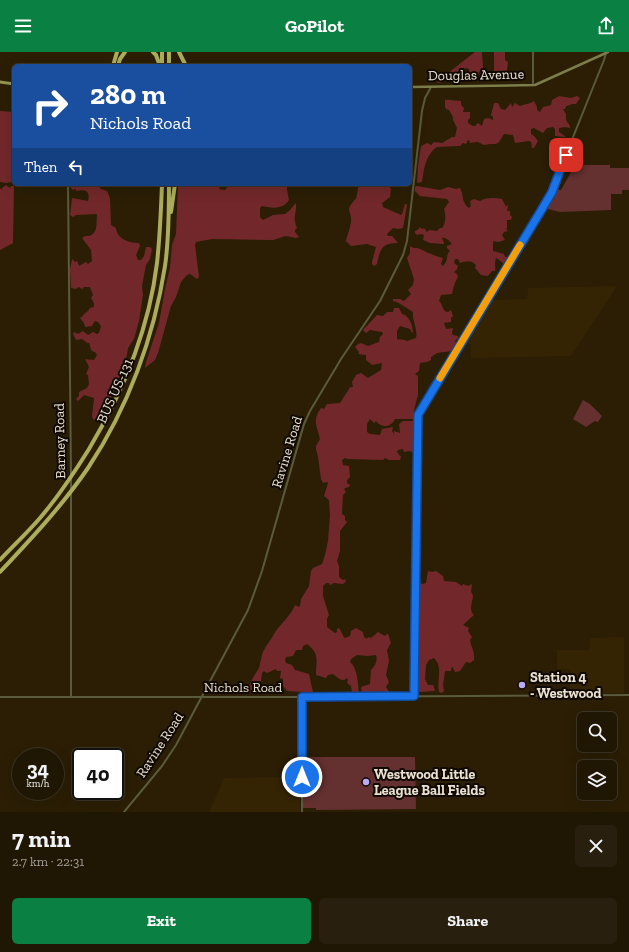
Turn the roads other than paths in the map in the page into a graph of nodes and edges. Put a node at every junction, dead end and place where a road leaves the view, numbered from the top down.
1 (117, 52) edge
2 (125, 52) edge
3 (153, 52) edge
4 (162, 52) edge
5 (170, 52) edge
6 (179, 52) edge
7 (533, 52) edge
8 (607, 53) edge
9 (601, 55) junction
10 (603, 62) junction
11 (114, 64) edge
12 (119, 64) edge
13 (160, 64) edge
14 (161, 64) edge
15 (169, 64) edge
16 (185, 64) edge
17 (0, 82) edge
18 (12, 84) edge
19 (533, 85) junction
20 (412, 87) edge
21 (431, 87) junction
22 (68, 186) edge
23 (162, 186) edge
24 (169, 186) edge
25 (175, 186) edge
26 (169, 226) junction
27 (0, 560) edge
28 (0, 572) edge
29 (629, 695) edge
30 (201, 696) junction
31 (414, 696) junction
32 (0, 697) edge
33 (71, 697) junction
34 (302, 697) junction
35 (124, 812) edge
36 (302, 812) edge

1 - 11 highway
2 - 12 highway
3 - 13 highway
4 - 14 highway
5 - 15 highway
6 - 16 highway
7 - 19 street
8 - 9 main road, Douglas Avenue
8 - 10 street
9 - 10 street
9 - 19 main road, Douglas Avenue
10 - 31 street
17 - 18 main road
19 - 21 main road, Douglas Avenue
20 - 21 main road, Douglas Avenue
21 - 30 street, Ravine Road
22 - 33 street, Barney Road
23 - 27 highway, BUS US-131
24 - 26 highway, BUS US-131
25 - 26 highway
26 - 28 highway, BUS US-131
29 - 31 street, Nichols Road
30 - 33 street, Nichols Road
30 - 34 street, Nichols Road
30 - 35 street, Ravine Road
31 - 34 street, Nichols Road
32 - 33 street, Nichols Road
34 - 36 street

